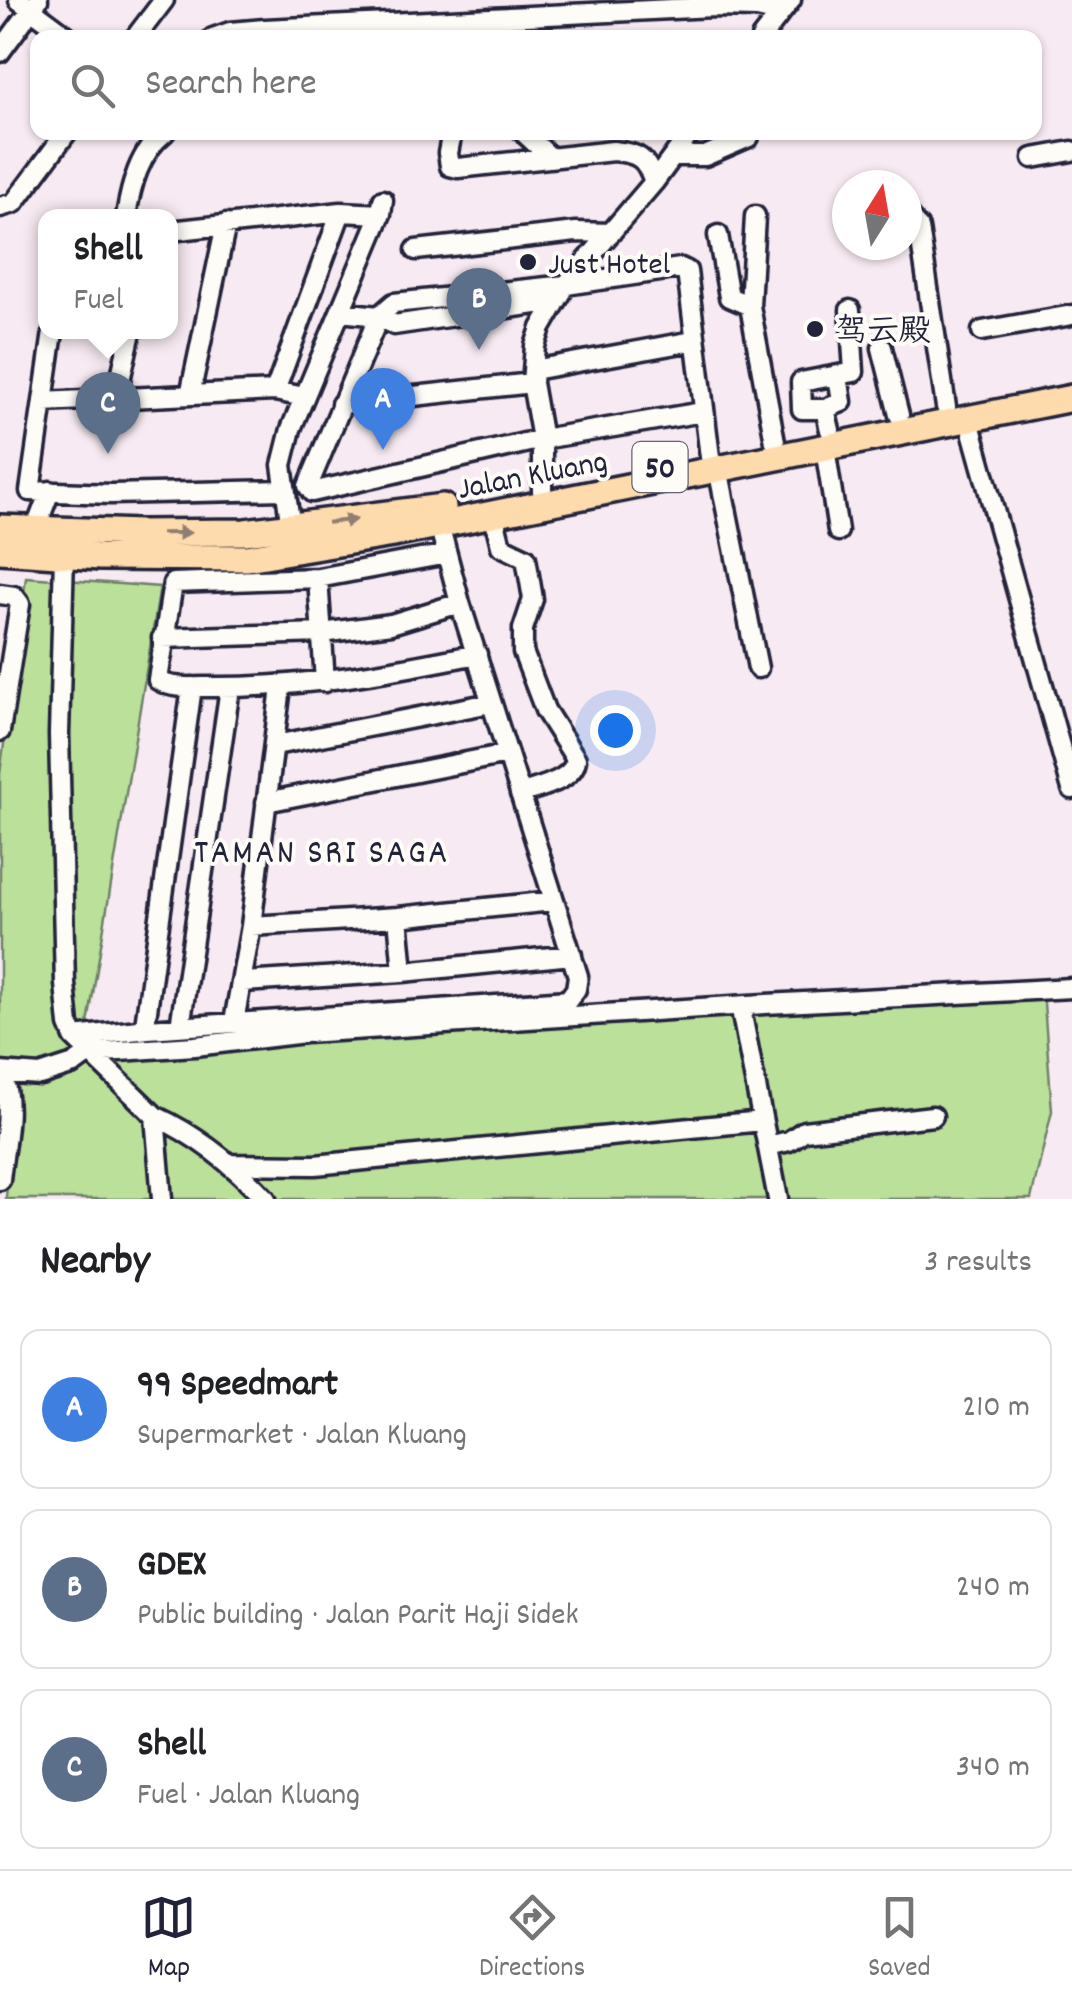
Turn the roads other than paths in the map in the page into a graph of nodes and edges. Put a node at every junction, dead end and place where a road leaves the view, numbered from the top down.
1 (164, 0) edge
2 (29, 3) edge
3 (786, 6) edge
4 (61, 30) edge
5 (141, 30) edge
6 (253, 30) edge
7 (767, 30) edge
8 (0, 52) edge
9 (61, 140) edge
10 (156, 140) edge
11 (450, 140) edge
12 (532, 140) edge
13 (685, 140) edge
14 (742, 140) edge
15 (1072, 151) edge
16 (549, 156) junction
17 (674, 156) junction
18 (1033, 158) dead end
19 (654, 182) junction
20 (0, 207) edge
21 (128, 209) edge
22 (341, 212) junction
23 (755, 216) dead end
24 (226, 224) junction
25 (178, 230) edge
26 (611, 233) junction
27 (718, 235) dead end
28 (922, 243) edge
29 (416, 250) dead end
30 (561, 293) junction
31 (750, 306) junction
32 (850, 310) dead end
33 (340, 312) junction
34 (1072, 315) edge
35 (378, 316) junction
36 (982, 331) dead end
37 (52, 339) edge
38 (129, 339) edge
39 (693, 341) junction
40 (882, 348) dead end
41 (532, 376) junction
42 (838, 376) junction
43 (1072, 382) edge
44 (275, 391) junction
45 (190, 395) junction
46 (304, 397) junction
47 (116, 398) junction
48 (1072, 398) edge
49 (42, 402) junction
50 (342, 404) junction
51 (703, 412) junction
52 (957, 412) junction
53 (899, 414) junction
54 (826, 429) junction
55 (542, 439) junction
56 (775, 442) junction
57 (714, 463) junction
58 (283, 490) junction
59 (50, 491) junction
60 (542, 491) junction
61 (494, 514) junction
62 (440, 524) junction
63 (0, 528) edge
64 (292, 528) junction
65 (35, 530) junction
66 (838, 532) dead end
67 (104, 544) junction
68 (246, 545) junction
69 (0, 550) edge
70 (64, 554) junction
71 (447, 554) junction
72 (202, 570) junction
73 (318, 578) junction
74 (7, 595) edge
75 (460, 603) junction
76 (322, 633) junction
77 (162, 638) junction
78 (477, 654) junction
79 (758, 668) dead end
80 (325, 682) junction
81 (192, 687) junction
82 (281, 687) junction
83 (230, 688) junction
84 (492, 703) junction
85 (0, 731) edge
86 (275, 745) junction
87 (506, 754) junction
88 (1072, 788) edge
89 (520, 794) junction
90 (266, 802) junction
91 (553, 902) junction
92 (398, 917) junction
93 (251, 926) junction
94 (572, 954) junction
95 (403, 972) junction
96 (243, 982) junction
97 (1072, 988) edge
98 (748, 1005) junction
99 (234, 1022) junction
100 (180, 1027) junction
101 (148, 1029) junction
102 (74, 1036) junction
103 (89, 1053) junction
104 (0, 1072) edge
105 (156, 1116) junction
106 (933, 1116) dead end
107 (762, 1121) junction
108 (3, 1129) edge
109 (768, 1146) junction
110 (230, 1164) junction
111 (0, 1169) edge
112 (0, 1180) edge
113 (162, 1199) edge
114 (266, 1199) edge
115 (778, 1199) edge

1 - 5 street
2 - 4 street
2 - 8 street
3 - 6 street
3 - 7 street
9 - 20 street
10 - 21 street
11 - 16 street
12 - 16 street
13 - 17 street
14 - 17 street
15 - 18 street
16 - 19 street
17 - 19 street
19 - 26 street
22 - 24 street
22 - 33 street
22 - 44 street
23 - 31 street
24 - 25 street
24 - 45 street
26 - 29 street
26 - 30 street
27 - 31 street
28 - 52 street
30 - 35 street
30 - 39 street
30 - 41 street
31 - 56 street
32 - 42 street
33 - 35 street
33 - 46 street
34 - 36 street
35 - 50 street
37 - 49 street
38 - 47 street
39 - 41 street
39 - 51 street
40 - 53 street
41 - 50 street
41 - 55 street
42 - 54 street
42 - 54 street
43 - 52 highway, Jalan Kluang / 50
44 - 45 street
44 - 46 street
45 - 47 street
46 - 58 street
47 - 49 street
48 - 52 highway, Jalan Kluang / 50
49 - 59 street
50 - 55 street
51 - 55 street
51 - 57 street
52 - 53 highway, Jalan Kluang / 50
52 - 54 highway, Jalan Kluang / 50
52 - 88 street
53 - 54 highway, Jalan Kluang / 50
54 - 56 highway, Jalan Kluang / 50
54 - 57 highway, Jalan Kluang / 50
54 - 66 street
55 - 60 street
56 - 57 highway, Jalan Kluang / 50
57 - 60 highway, Jalan Kluang / 50
57 - 61 highway, Jalan Kluang / 50
57 - 79 street
58 - 59 street
58 - 64 street
59 - 65 street
64 -> 60 highway, Jalan Kluang / 50
61 - 62 highway, Jalan Kluang / 50
61 - 89 street
62 - 68 highway, Jalan Kluang / 50
62 - 71 street
63 - 65 highway, Jalan Kluang / 50
64 - 68 highway, Jalan Kluang / 50
65 - 67 highway, Jalan Kluang / 50
67 -> 68 highway, Jalan Kluang / 50
67 - 70 highway, Jalan Kluang / 50
67 - 72 highway, Jalan Kluang / 50
68 - 72 highway, Jalan Kluang / 50
69 - 70 highway, Jalan Kluang / 50
70 - 102 street
71 - 73 street
71 - 75 street
72 - 73 street
72 - 77 street
73 - 76 street
74 - 85 street
75 - 76 street
75 - 78 street
76 - 77 street
76 - 80 street
77 - 81 street
78 - 80 street
78 - 84 street
80 - 82 street
81 - 83 street
81 - 101 street
82 - 83 street
82 - 86 street
83 - 100 street
84 - 86 street
84 - 87 street
86 - 90 street
87 - 89 street
87 - 90 street
89 - 91 street
90 - 93 street
91 - 92 street
91 - 94 street
92 - 93 street
92 - 95 street
93 - 96 street
94 - 95 street
94 - 99 street
95 - 96 street
96 - 99 street
97 - 98 street
98 - 103 street
98 - 107 street
99 - 100 street
100 - 101 street
101 - 102 street
102 - 103 street
103 - 104 street
103 - 105 street
104 - 108 street
105 - 110 street
105 - 113 street
106 - 109 street
107 - 109 street
107 - 110 street
108 - 111 street
109 - 115 street
110 - 114 street
111 - 112 street

